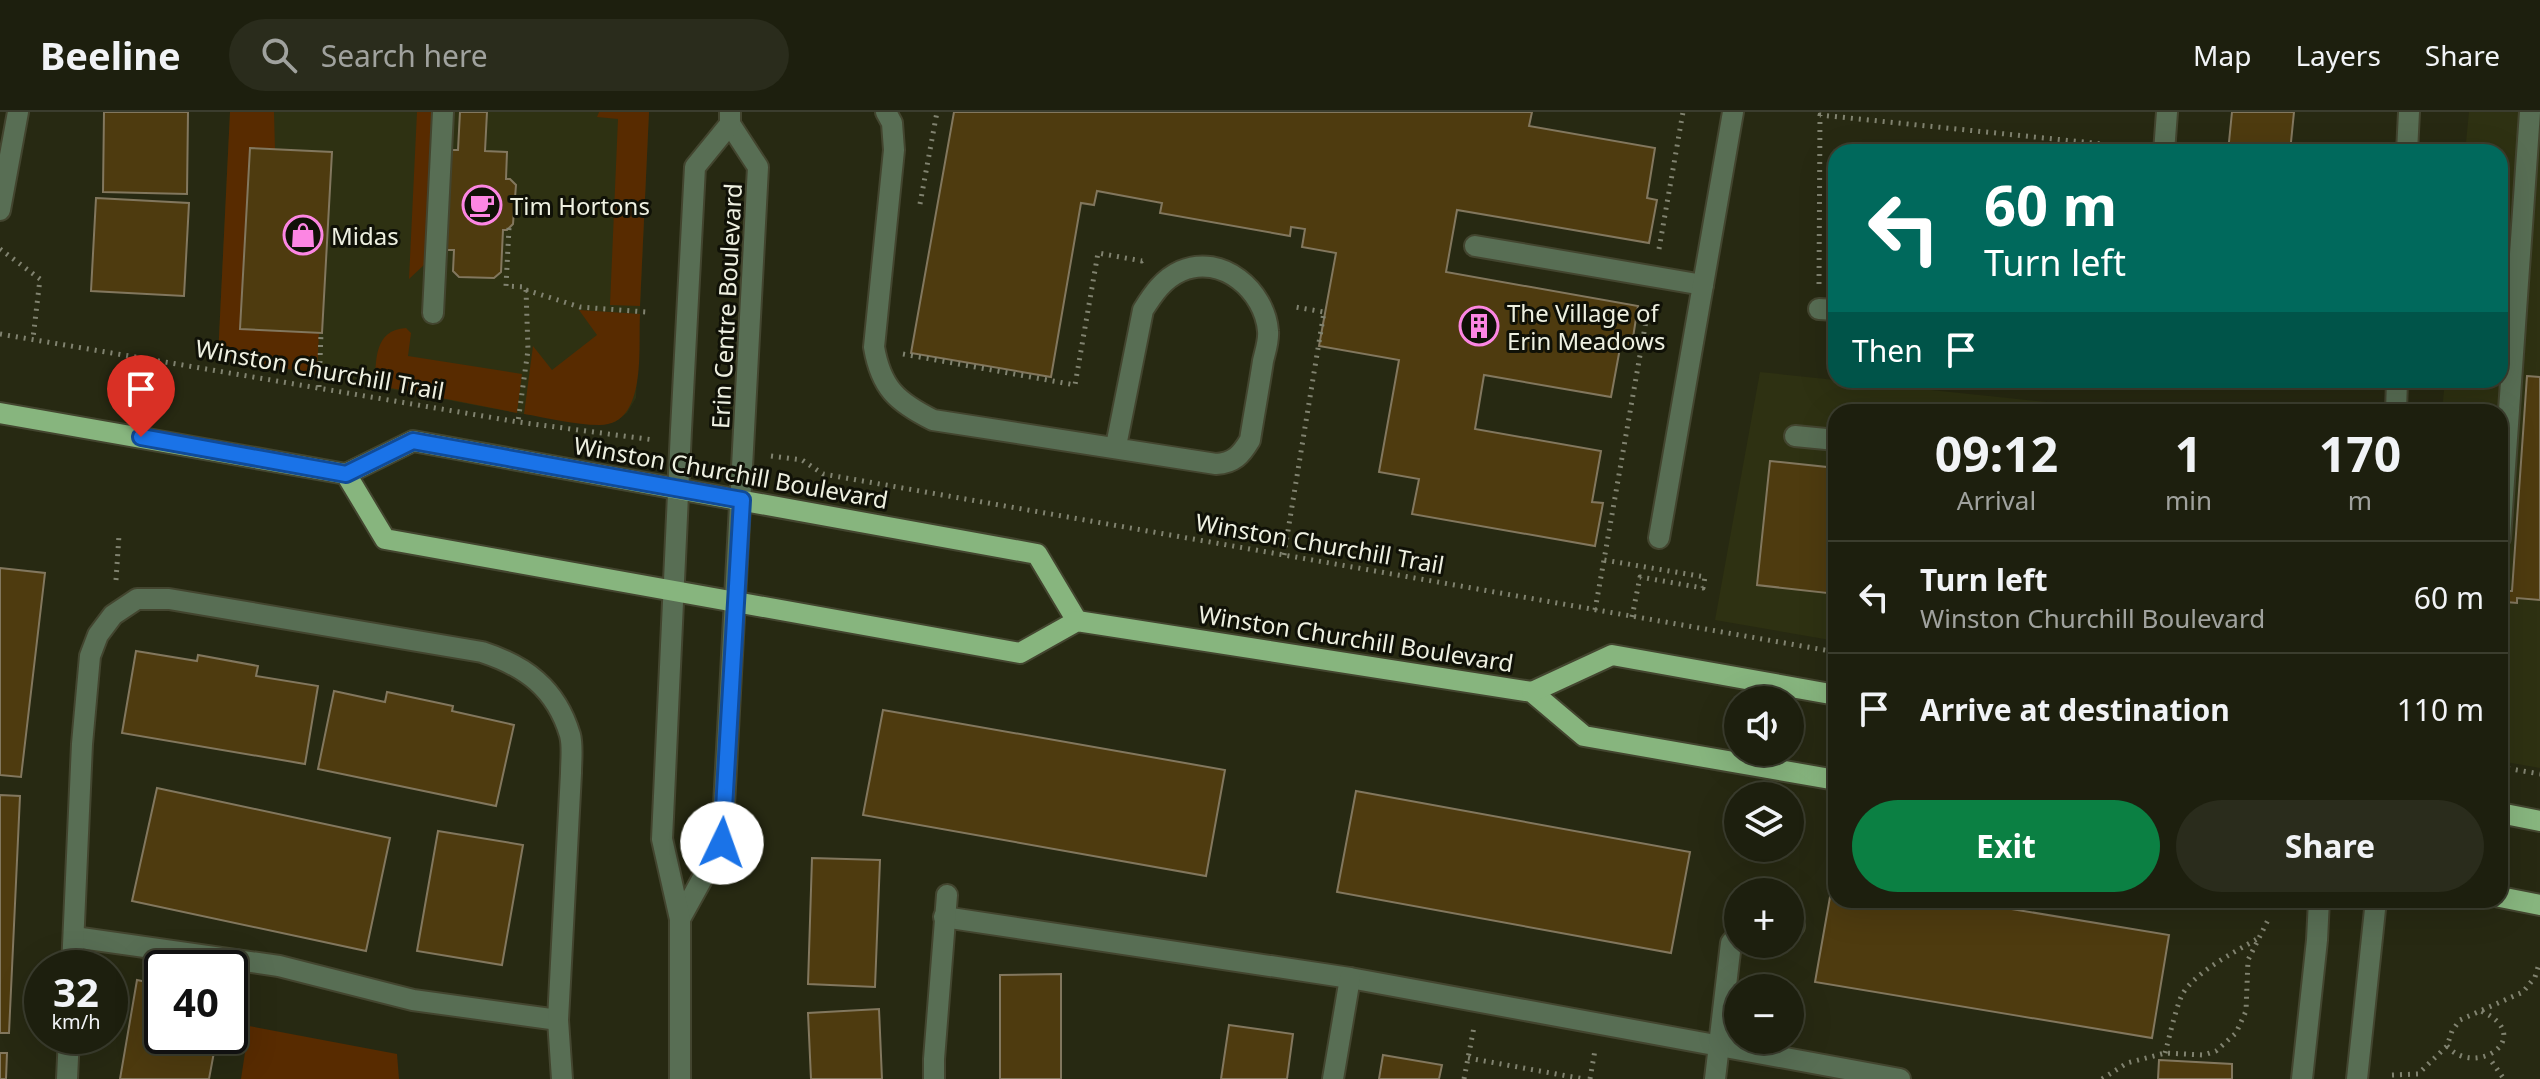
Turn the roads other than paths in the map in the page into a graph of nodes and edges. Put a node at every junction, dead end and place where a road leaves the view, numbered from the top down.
1 (18, 112) edge
2 (443, 112) edge
3 (886, 112) edge
4 (1733, 112) edge
5 (2167, 112) edge
6 (2409, 112) edge
7 (2530, 112) edge
8 (730, 118) edge
9 (2165, 144) edge
10 (2407, 144) edge
11 (0, 210) edge
12 (1475, 246) dead end
13 (1703, 285) junction
14 (433, 313) dead end
15 (0, 413) edge
16 (2508, 424) edge
17 (1795, 436) dead end
18 (1828, 439) edge
19 (1116, 446) junction
20 (346, 474) junction
21 (678, 489) junction
22 (742, 500) junction
23 (1659, 538) dead end
24 (674, 592) junction
25 (736, 603) junction
26 (1077, 621) junction
27 (1532, 692) junction
28 (1828, 694) edge
29 (1828, 779) edge
30 (2508, 815) edge
31 (2540, 821) edge
32 (947, 895) dead end
33 (2508, 899) edge
34 (2540, 905) edge
35 (2319, 908) edge
36 (2375, 908) edge
37 (944, 917) junction
38 (680, 919) junction
39 (74, 937) junction
40 (73, 950) edge
41 (1729, 958) edge
42 (1350, 978) junction
43 (558, 1020) junction
44 (1720, 1047) junction
45 (68, 1054) edge
46 (67, 1079) edge
47 (562, 1079) edge
48 (680, 1079) edge
49 (934, 1079) edge
50 (1333, 1079) edge
51 (1715, 1079) edge
52 (1900, 1079) edge
53 (2302, 1079) edge
54 (2357, 1079) edge

1 - 11 street
2 - 14 street
3 - 19 street
4 - 13 street
5 - 9 street
6 - 10 street
7 - 16 street
8 - 21 street, Erin Centre Boulevard
8 - 22 street, Erin Centre Boulevard
12 - 13 street
13 - 23 street
15 - 20 main road
17 - 18 street
19 - 19 street
20 - 21 main road, Winston Churchill Boulevard
20 - 24 main road
21 - 22 main road, Winston Churchill Boulevard
21 - 24 street, Erin Centre Boulevard
22 - 25 street, Erin Centre Boulevard
22 - 26 main road, Winston Churchill Boulevard
24 - 25 main road
24 - 38 street, Erin Centre Boulevard
25 - 26 main road
25 - 38 street, Erin Centre Boulevard
26 - 27 main road, Winston Churchill Boulevard
27 - 28 main road, Winston Churchill Boulevard
27 - 29 main road, Winston Churchill Boulevard
30 - 31 main road
32 - 37 street
33 - 34 main road
35 - 53 street
36 - 54 street
37 - 42 street
37 - 49 street
38 - 48 street, Erin Centre Boulevard
39 - 40 street
39 - 43 street
39 - 43 street
41 - 44 street
42 - 44 street
42 - 50 street
43 - 47 street
44 - 51 street
44 - 52 street
45 - 46 street

